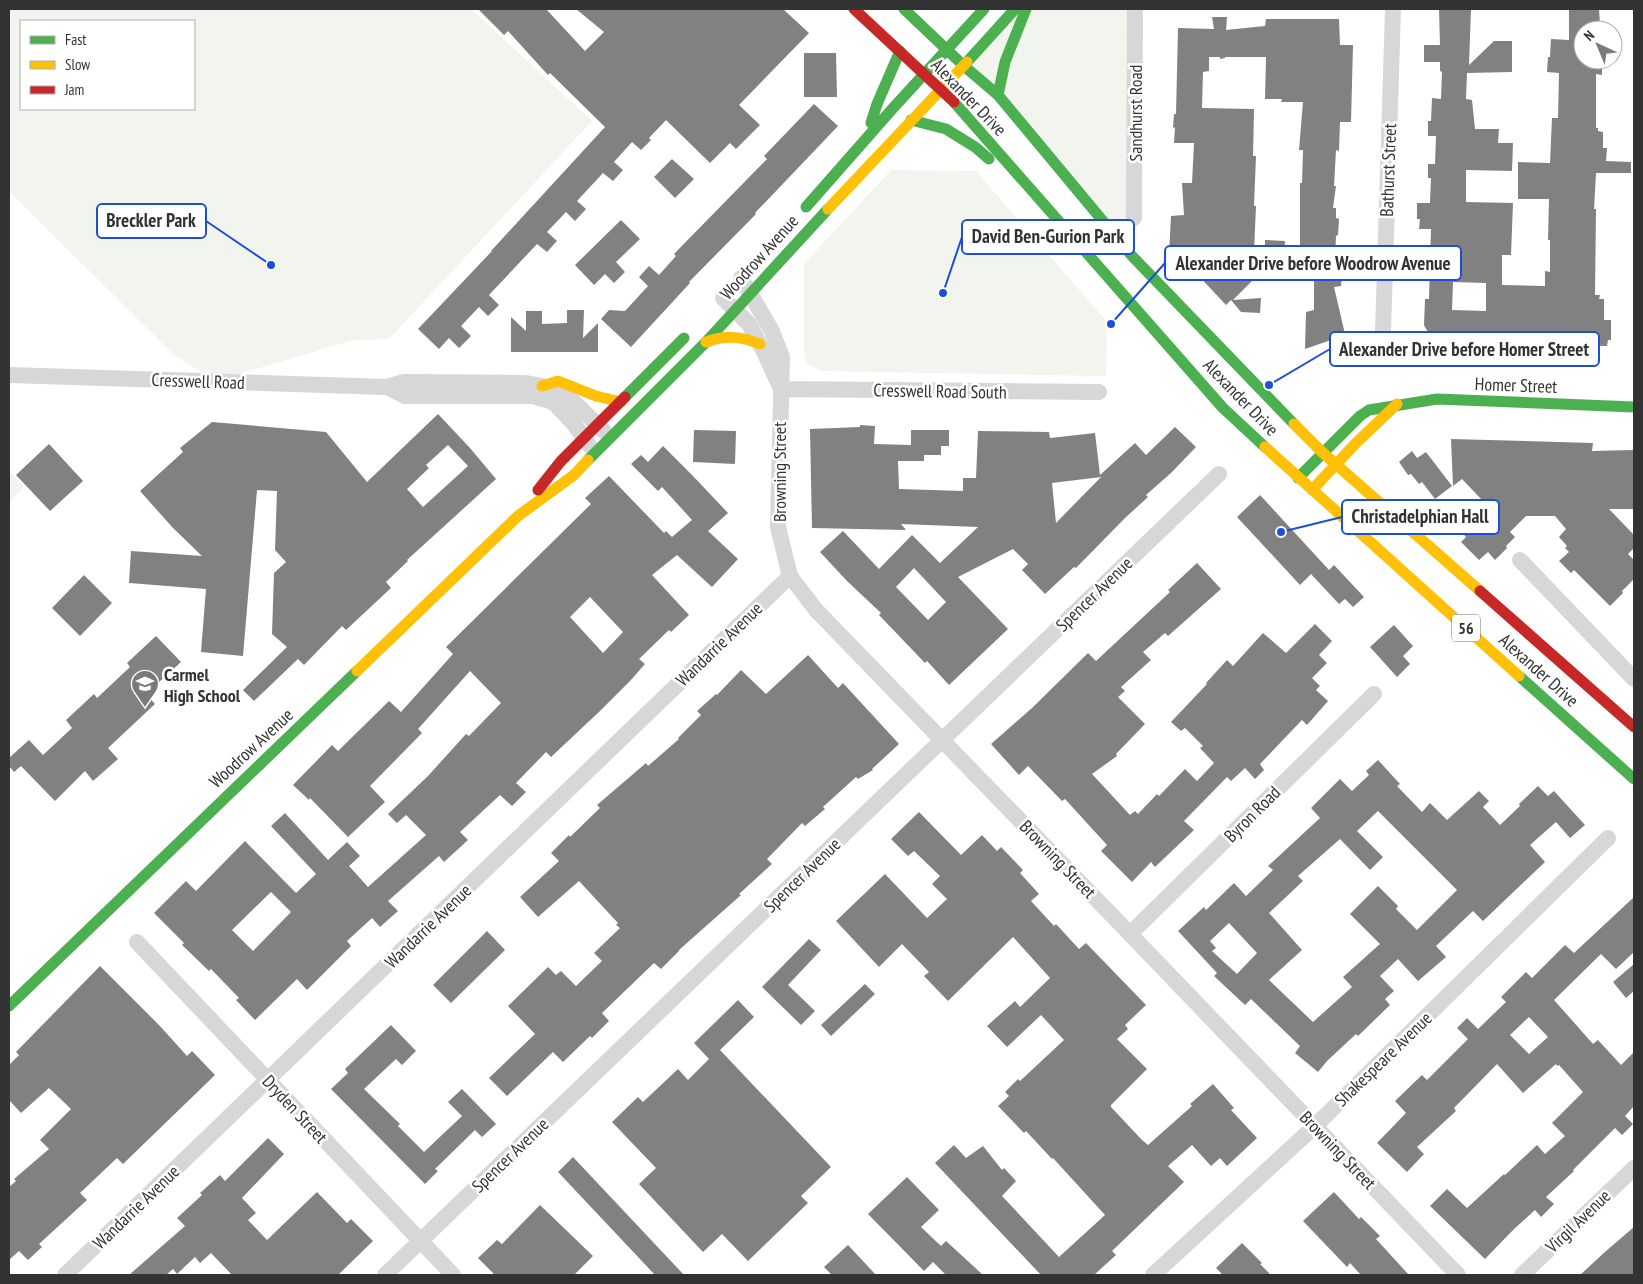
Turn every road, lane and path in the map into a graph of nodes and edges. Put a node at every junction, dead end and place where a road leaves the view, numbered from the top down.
1 (854, 9) edge
2 (904, 9) edge
3 (984, 9) edge
4 (1015, 9) edge
5 (1026, 9) edge
6 (1135, 9) edge
7 (1393, 9) edge
8 (946, 48) junction
9 (900, 51) junction
10 (964, 66) junction
11 (922, 73) junction
12 (940, 90) junction
13 (998, 95) junction
14 (911, 120) junction
15 (866, 135) junction
16 (1018, 175) junction
17 (1134, 218) dead end
18 (795, 219) dead end
19 (751, 292) junction
20 (735, 309) junction
21 (694, 329) dead end
22 (1383, 332) dead end
23 (706, 342) junction
24 (760, 344) junction
25 (9, 375) edge
26 (542, 386) junction
27 (387, 387) junction
28 (781, 389) junction
29 (1099, 392) dead end
30 (621, 402) junction
31 (1396, 404) junction
32 (1634, 407) edge
33 (598, 424) junction
34 (583, 438) junction
35 (611, 438) junction
36 (596, 453) junction
37 (1323, 453) junction
38 (1336, 465) junction
39 (1219, 474) dead end
40 (1298, 478) junction
41 (1312, 490) junction
42 (518, 516) junction
43 (1520, 560) dead end
44 (790, 576) junction
45 (1634, 679) edge
46 (1374, 694) dead end
47 (1634, 727) edge
48 (943, 740) junction
49 (1634, 779) edge
50 (1608, 838) dead end
51 (1130, 934) junction
52 (137, 942) dead end
53 (9, 1006) edge
54 (268, 1080) junction
55 (1315, 1126) junction
56 (1634, 1168) edge
57 (420, 1241) junction
58 (65, 1275) edge
59 (385, 1275) edge
60 (453, 1275) edge
61 (1153, 1275) edge
62 (1458, 1275) edge
63 (1522, 1275) edge

1 - 9 main road, Alexander Drive / 56
2 - 8 main road, Alexander Drive / 56
3 - 8 main road, Woodrow Avenue
4 - 10 main road, Woodrow Avenue
5 - 13 main road
6 - 17 street, Sandhurst Road
7 - 22 street, Bathurst Street
8 - 10 main road, Alexander Drive / 56
8 - 11 main road, Woodrow Avenue
9 - 11 main road, Alexander Drive / 56
9 - 15 main road
10 - 12 main road, Woodrow Avenue
10 - 13 main road, Alexander Drive / 56
11 - 12 main road, Alexander Drive / 56
11 - 15 main road, Woodrow Avenue
12 - 14 main road, Woodrow Avenue
12 - 16 main road, Alexander Drive / 56
13 - 37 main road, Alexander Drive / 56
14 - 16 main road
14 - 19 main road, Woodrow Avenue
15 - 18 main road, Woodrow Avenue
16 - 40 main road, Alexander Drive / 56
19 - 20 main road, Woodrow Avenue
19 - 20 street, Browning Street
19 - 28 street, Browning Street
20 - 23 main road, Woodrow Avenue
20 - 24 street, Browning Street
21 - 30 main road, Woodrow Avenue
23 - 24 main road
23 - 35 main road, Woodrow Avenue
24 - 28 street, Browning Street
25 - 27 street, Cresswell Road
26 - 27 street, Cresswell Road
26 - 30 main road
26 - 33 street, Cresswell Road
27 - 34 street, Cresswell Road
28 - 29 street, Cresswell Road South
28 - 44 street, Browning Street
30 - 33 main road, Woodrow Avenue
31 - 32 main road, Homer Street
31 - 37 main road, Homer Street
31 - 38 main road
33 - 34 main road, Woodrow Avenue
33 - 35 street, Cresswell Road
34 - 36 street, Cresswell Road
34 - 42 main road, Woodrow Avenue
35 - 36 main road, Woodrow Avenue
36 - 42 main road, Woodrow Avenue
37 - 38 main road, Alexander Drive / 56
37 - 40 main road, Homer Street
38 - 41 main road
38 - 47 main road, Alexander Drive / 56
39 - 48 street, Spencer Avenue
40 - 41 main road, Alexander Drive / 56
41 - 49 main road, Alexander Drive / 56
42 - 53 main road, Woodrow Avenue
43 - 45 street
44 - 48 street, Browning Street
44 - 54 street, Wandarrie Avenue
46 - 51 street, Byron Road
48 - 51 street, Browning Street
48 - 57 street, Spencer Avenue
50 - 55 street, Shakespeare Avenue
51 - 55 street, Browning Street
52 - 54 street, Dryden Street
54 - 57 street, Dryden Street
54 - 58 street, Wandarrie Avenue
55 - 61 street, Shakespeare Avenue
55 - 62 street, Browning Street
56 - 63 street, Virgil Avenue
57 - 59 street, Spencer Avenue
57 - 60 street, Dryden Street

